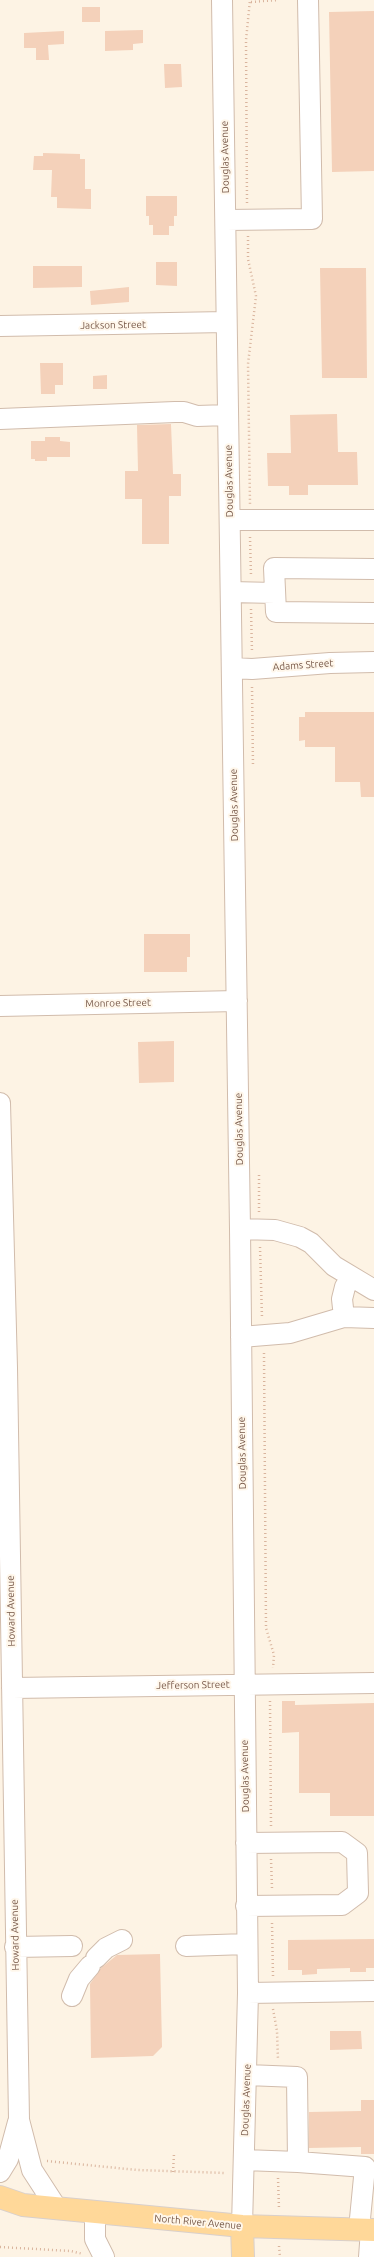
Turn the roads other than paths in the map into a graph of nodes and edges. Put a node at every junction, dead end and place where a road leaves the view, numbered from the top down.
1 (222, 0) edge
2 (308, 0) edge
3 (226, 220) junction
4 (226, 322) junction
5 (0, 326) edge
6 (228, 415) junction
7 (0, 419) edge
8 (230, 520) junction
9 (374, 520) edge
10 (374, 569) edge
11 (231, 592) junction
12 (275, 593) junction
13 (374, 613) edge
14 (374, 662) edge
15 (232, 668) junction
16 (237, 1001) junction
17 (0, 1006) edge
18 (0, 1103) edge
19 (240, 1229) junction
20 (351, 1277) junction
21 (374, 1290) edge
22 (344, 1317) junction
23 (374, 1318) edge
24 (241, 1337) junction
25 (374, 1683) edge
26 (244, 1684) junction
27 (12, 1688) junction
28 (246, 1843) junction
29 (246, 1906) junction
30 (122, 1940) dead end
31 (247, 1944) junction
32 (72, 1946) dead end
33 (186, 1946) dead end
34 (15, 1947) junction
35 (374, 1991) edge
36 (248, 1993) junction
37 (72, 1996) dead end
38 (247, 2075) junction
39 (19, 2120) junction
40 (298, 2162) junction
41 (244, 2166) junction
42 (0, 2172) edge
43 (0, 2197) edge
44 (23, 2205) junction
45 (56, 2207) junction
46 (0, 2211) edge
47 (95, 2212) junction
48 (242, 2226) junction
49 (368, 2230) edge
50 (95, 2256) edge
51 (243, 2257) edge
52 (369, 2257) edge

1 - 3 street, Douglas Avenue
2 - 3 street
3 - 4 street, Douglas Avenue
4 - 5 street, Jackson Street
4 - 6 street, Douglas Avenue
6 - 7 street
6 - 8 street, Douglas Avenue
8 - 9 street
8 - 11 street, Douglas Avenue
10 - 12 street
11 - 12 street
11 - 15 street, Douglas Avenue
12 - 13 street
14 - 15 street, Adams Street
15 - 16 street, Douglas Avenue
16 - 17 street, Monroe Street
16 - 19 street, Douglas Avenue
18 - 27 street, Howard Avenue
19 - 20 street
19 - 24 street, Douglas Avenue
20 - 21 street
20 - 22 street
22 - 23 street
22 - 24 street
24 - 26 street, Douglas Avenue
25 - 26 street, Jefferson Street
26 - 27 street, Jefferson Street
26 - 28 street, Douglas Avenue
27 - 34 street, Howard Avenue
28 - 29 street, Douglas Avenue
28 - 29 street
29 - 31 street, Douglas Avenue
30 - 37 street
31 - 33 street
31 - 36 street, Douglas Avenue
32 - 34 street
34 - 39 street, Howard Avenue
35 - 36 street
36 - 38 street, Douglas Avenue
38 - 40 street
38 - 41 street, Douglas Avenue
39 - 42 street, Howard Avenue
39 - 45 street, Howard Avenue
40 - 41 street
40 - 49 street
41 - 48 street, Douglas Avenue
43 - 44 main road, North River Avenue
44 - 45 main road, North River Avenue
44 - 46 main road, North River Avenue
45 - 47 main road, North River Avenue
47 - 48 main road, North River Avenue
47 - 50 street
48 - 49 main road, North River Avenue
48 - 51 main road, Douglas Avenue
49 - 52 street

